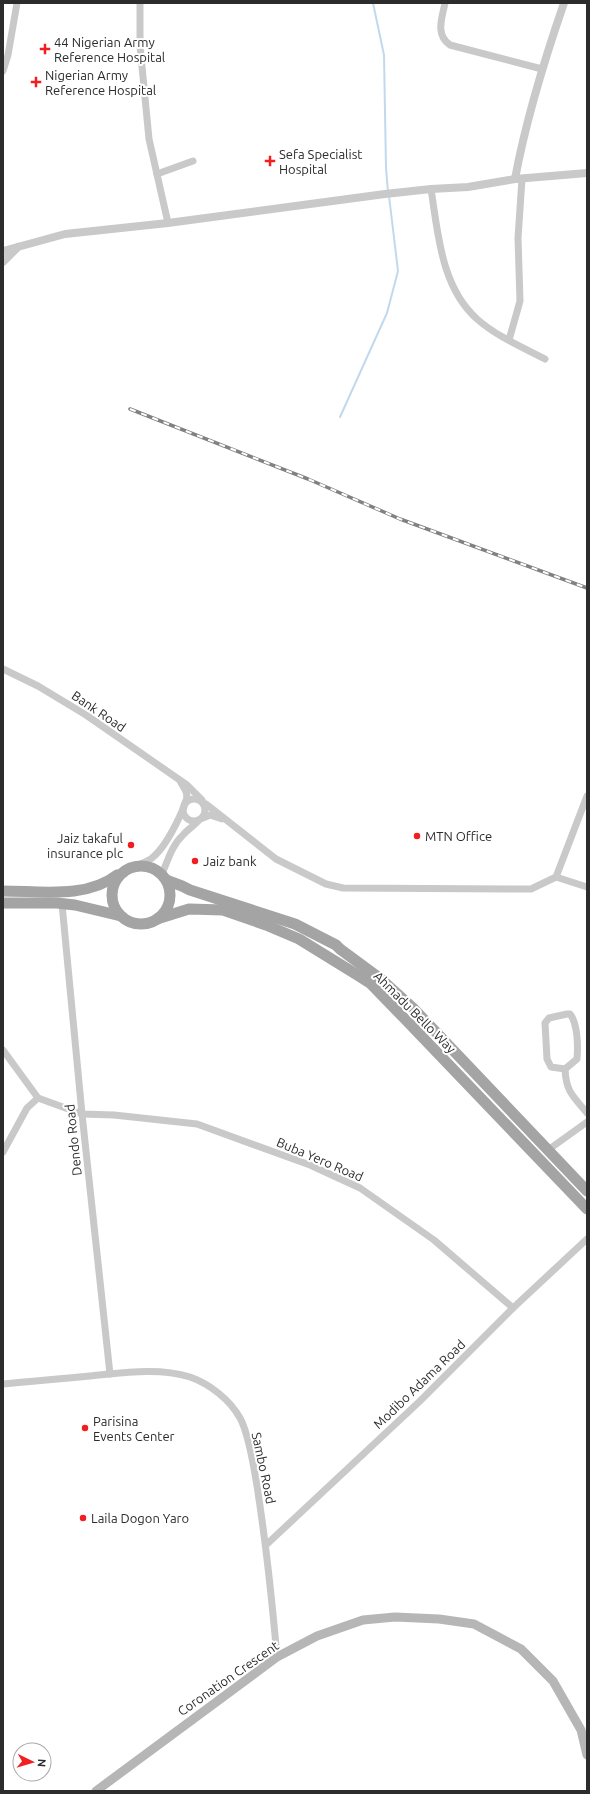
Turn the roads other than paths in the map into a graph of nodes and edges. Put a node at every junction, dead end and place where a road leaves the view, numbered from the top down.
1 (17, 3) edge
2 (140, 3) edge
3 (445, 3) edge
4 (564, 3) edge
5 (542, 69) junction
6 (3, 71) edge
7 (193, 161) dead end
8 (587, 173) edge
9 (157, 174) junction
10 (519, 179) junction
11 (431, 189) junction
12 (168, 223) junction
13 (18, 247) junction
14 (3, 251) edge
15 (3, 262) edge
16 (510, 340) junction
17 (545, 358) dead end
18 (3, 669) edge
19 (179, 780) junction
20 (587, 796) edge
21 (204, 802) junction
22 (184, 805) junction
23 (201, 819) junction
24 (224, 820) junction
25 (138, 865) junction
26 (121, 873) junction
27 (164, 877) junction
28 (556, 877) junction
29 (587, 887) edge
30 (3, 891) edge
31 (3, 903) edge
32 (62, 904) junction
33 (121, 916) junction
34 (157, 919) junction
35 (3, 1050) edge
36 (565, 1069) junction
37 (38, 1098) junction
38 (587, 1113) edge
39 (82, 1114) junction
40 (587, 1122) edge
41 (548, 1150) junction
42 (3, 1152) edge
43 (587, 1191) edge
44 (587, 1209) edge
45 (587, 1239) edge
46 (513, 1308) junction
47 (110, 1374) junction
48 (3, 1384) edge
49 (266, 1545) junction
50 (277, 1657) junction
51 (587, 1755) edge
52 (96, 1791) edge

1 - 6 street
2 - 9 street
3 - 5 street
4 - 5 street
5 - 10 street
7 - 9 street
8 - 10 street
9 - 12 street
10 - 11 street
10 - 16 street
11 - 12 street
11 - 16 street
12 - 13 street
13 - 14 street
13 - 15 street
16 - 17 street
18 - 19 street, Bank Road
19 - 21 street, Bank Road
19 - 22 street, Bank Road
20 - 28 street
21 - 22 street
21 - 23 street
21 - 24 street, Bank Road
22 - 23 street
22 - 25 street
23 - 24 street
23 - 27 street
24 - 28 street, Bank Road
25 - 26 main road
25 - 27 main road
26 - 30 main road
26 - 33 main road
27 - 34 main road
27 - 41 main road, Ahmadu Bello Way
28 - 29 street
31 - 32 main road
32 - 33 main road
32 - 39 street, Dendo Road
33 - 34 main road
34 - 44 main road, Ahmadu Bello Way
35 - 37 street
36 - 36 street
36 - 38 street
37 - 39 street, Buba Yero Road
37 - 42 street
39 - 46 street, Buba Yero Road
39 - 47 street, Dendo Road
40 - 41 street
41 - 43 main road, Ahmadu Bello Way
45 - 46 street, Modibo Adama Road
46 - 49 street, Modibo Adama Road
47 - 48 street, Sambo Road
47 - 49 street, Sambo Road
49 - 50 street, Sambo Road
50 - 51 main road, Coronation Crescent
50 - 52 main road, Coronation Crescent

